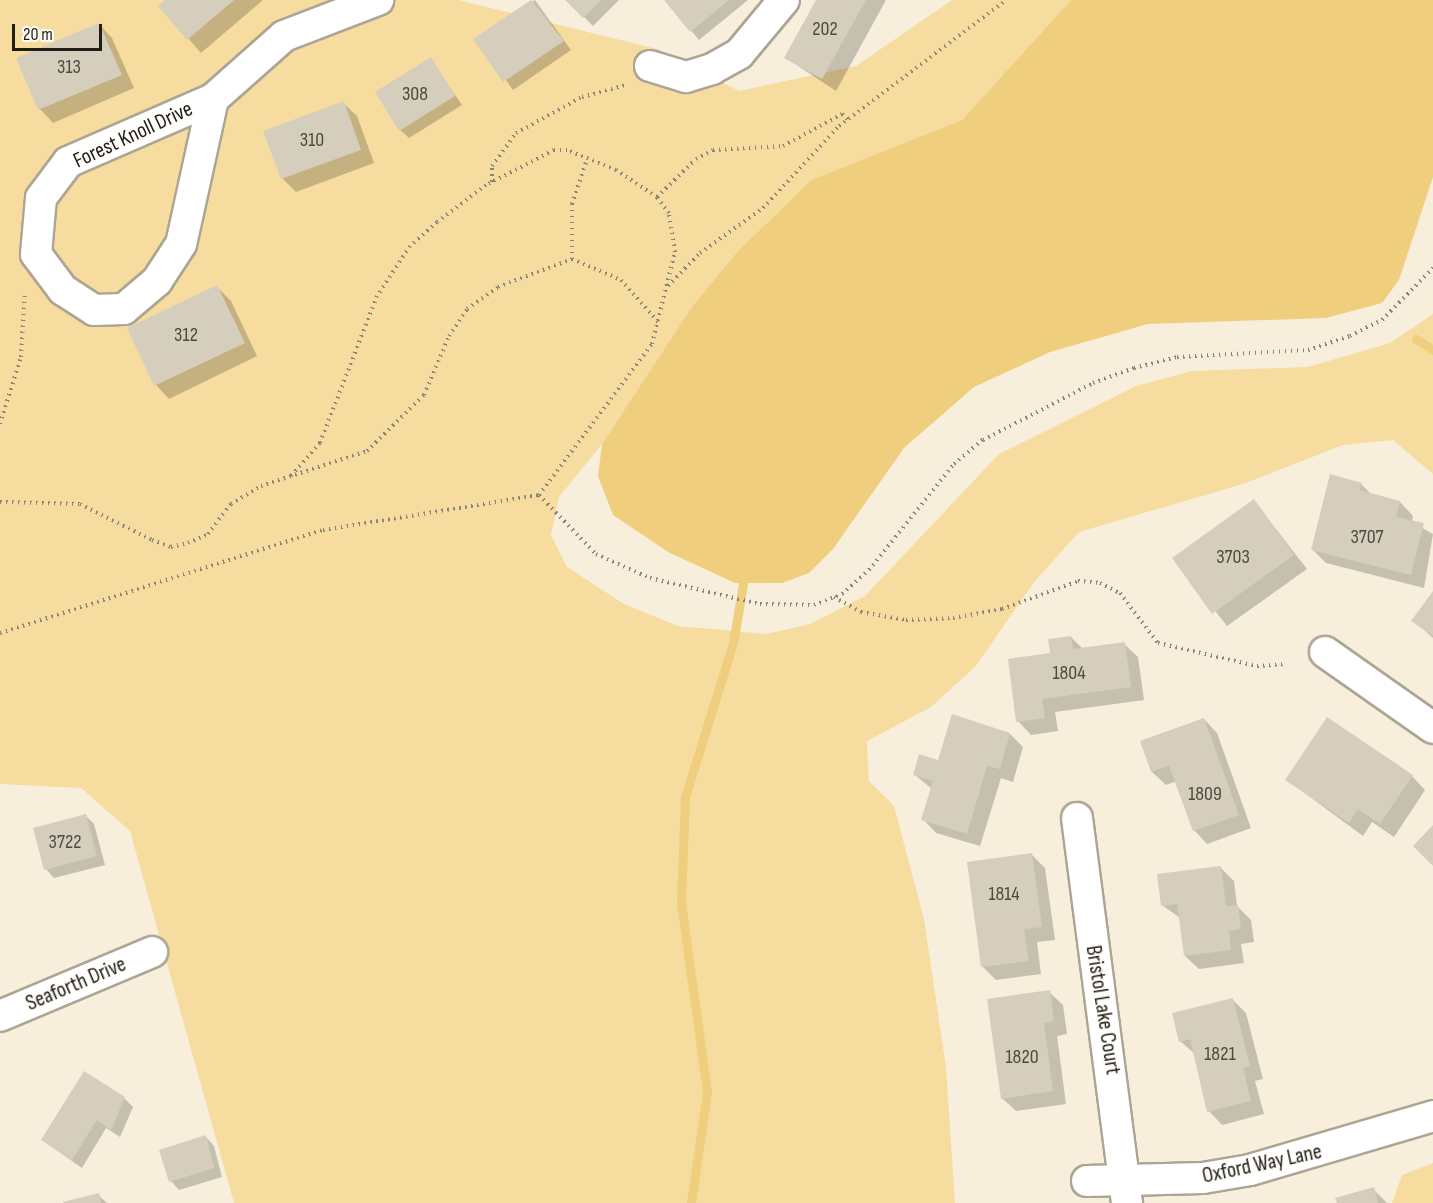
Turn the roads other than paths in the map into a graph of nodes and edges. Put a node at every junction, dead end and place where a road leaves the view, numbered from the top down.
1 (378, 0) edge
2 (784, 0) edge
3 (650, 66) road end
4 (213, 99) junction
5 (1325, 652) dead end
6 (1433, 728) edge
7 (1077, 818) dead end
8 (152, 952) dead end
9 (0, 1016) edge
10 (1433, 1116) edge
11 (1087, 1181) dead end
12 (1127, 1192) edge

1 - 4 street, Forest Knoll Drive
2 - 3 street
4 - 4 street, Forest Knoll Drive
5 - 6 street
7 - 12 street, Bristol Lake Court
8 - 9 street, Seaforth Drive
10 - 12 street, Oxford Way Lane
11 - 12 street, Oxford Way Lane

